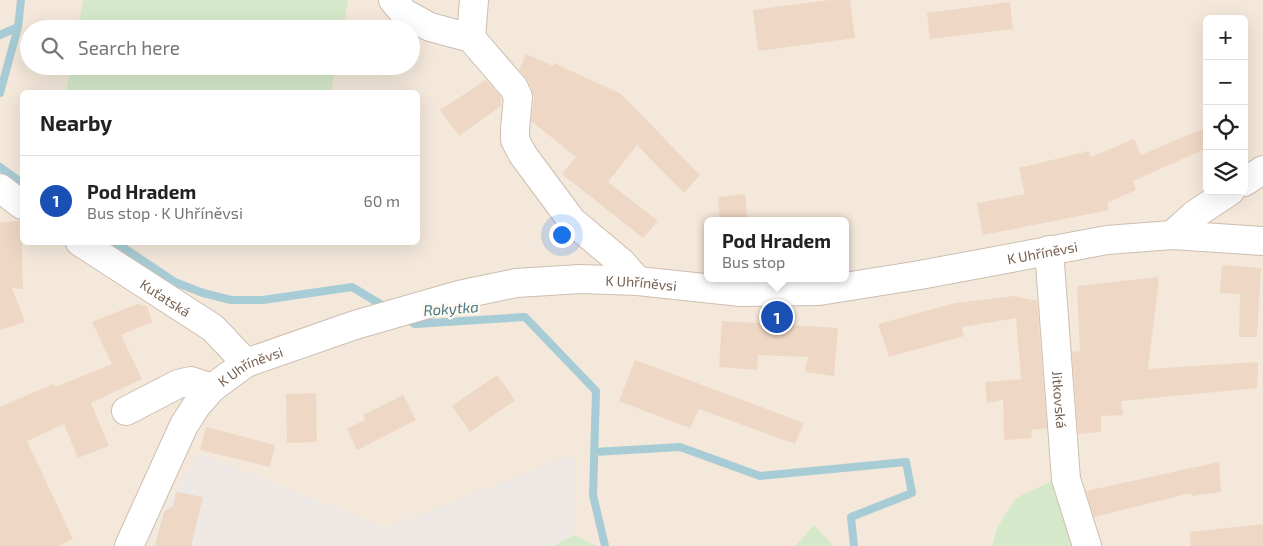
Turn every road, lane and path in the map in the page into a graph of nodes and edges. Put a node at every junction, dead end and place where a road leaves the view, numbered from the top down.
1 (393, 0) edge
2 (474, 0) edge
3 (417, 20) edge
4 (420, 22) edge
5 (471, 38) junction
6 (1263, 170) edge
7 (1248, 179) edge
8 (0, 188) edge
9 (1224, 195) edge
10 (20, 203) edge
11 (1172, 235) junction
12 (1263, 241) edge
13 (85, 245) edge
14 (1049, 250) junction
15 (638, 281) junction
16 (246, 363) junction
17 (212, 388) junction
18 (126, 411) dead end
19 (129, 546) edge
20 (1087, 546) edge

1 - 3 street
2 - 5 street
4 - 5 street
5 - 15 street
6 - 7 street
8 - 10 street
9 - 11 street
11 - 12 street, K Uhříněvsi
11 - 14 street, K Uhříněvsi
13 - 16 street, Kuťatská
14 - 15 street, K Uhříněvsi
14 - 20 street, Jitkovská
15 - 16 street, K Uhříněvsi
16 - 17 street, K Uhříněvsi
17 - 18 street
17 - 19 street, K Uhříněvsi

